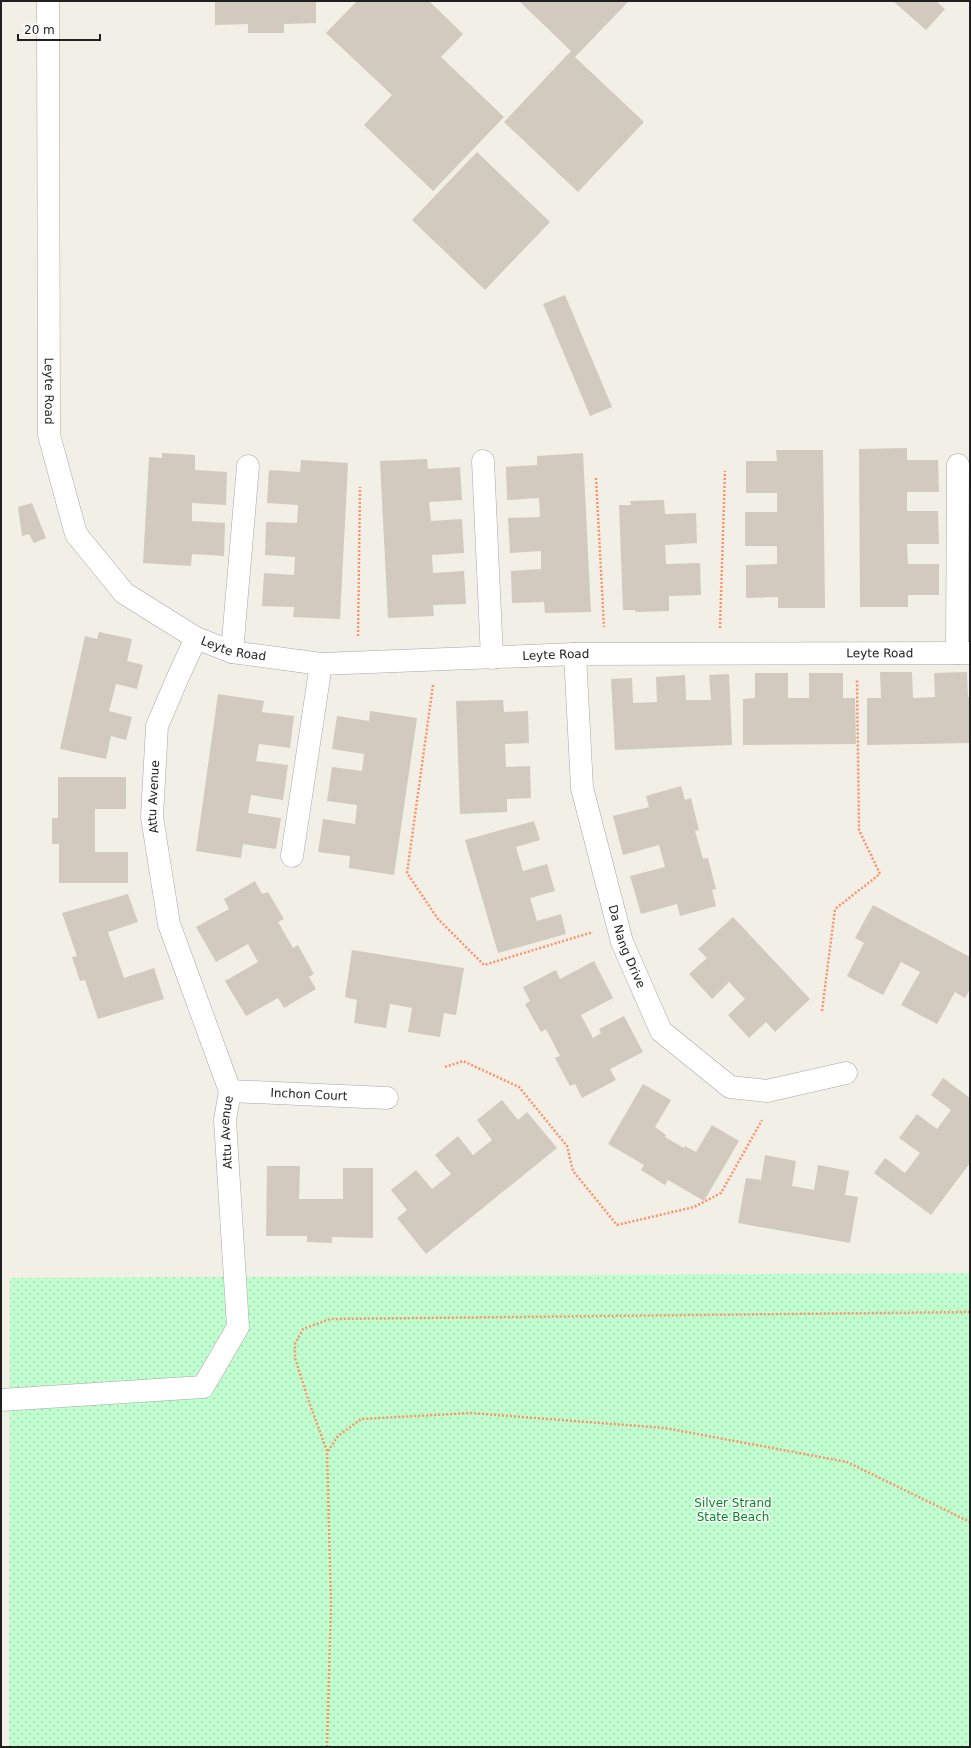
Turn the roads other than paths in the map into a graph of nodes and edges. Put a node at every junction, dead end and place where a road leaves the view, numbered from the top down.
1 (48, 1) edge
2 (483, 461) dead end
3 (248, 466) dead end
4 (958, 466) dead end
5 (196, 638) junction
6 (232, 652) junction
7 (964, 653) edge
8 (575, 654) junction
9 (492, 658) junction
10 (321, 664) junction
11 (292, 856) dead end
12 (846, 1072) dead end
13 (230, 1091) junction
14 (387, 1098) dead end
15 (1, 1400) edge

1 - 5 street, Leyte Road
2 - 9 street
3 - 6 street
4 - 7 street
5 - 6 street, Leyte Road
5 - 13 street, Attu Avenue
6 - 10 street, Leyte Road
7 - 8 street, Leyte Road
8 - 9 street, Leyte Road
8 - 12 street, Da Nang Drive
9 - 10 street, Leyte Road
10 - 11 street
13 - 14 street, Inchon Court
13 - 15 street, Attu Avenue

